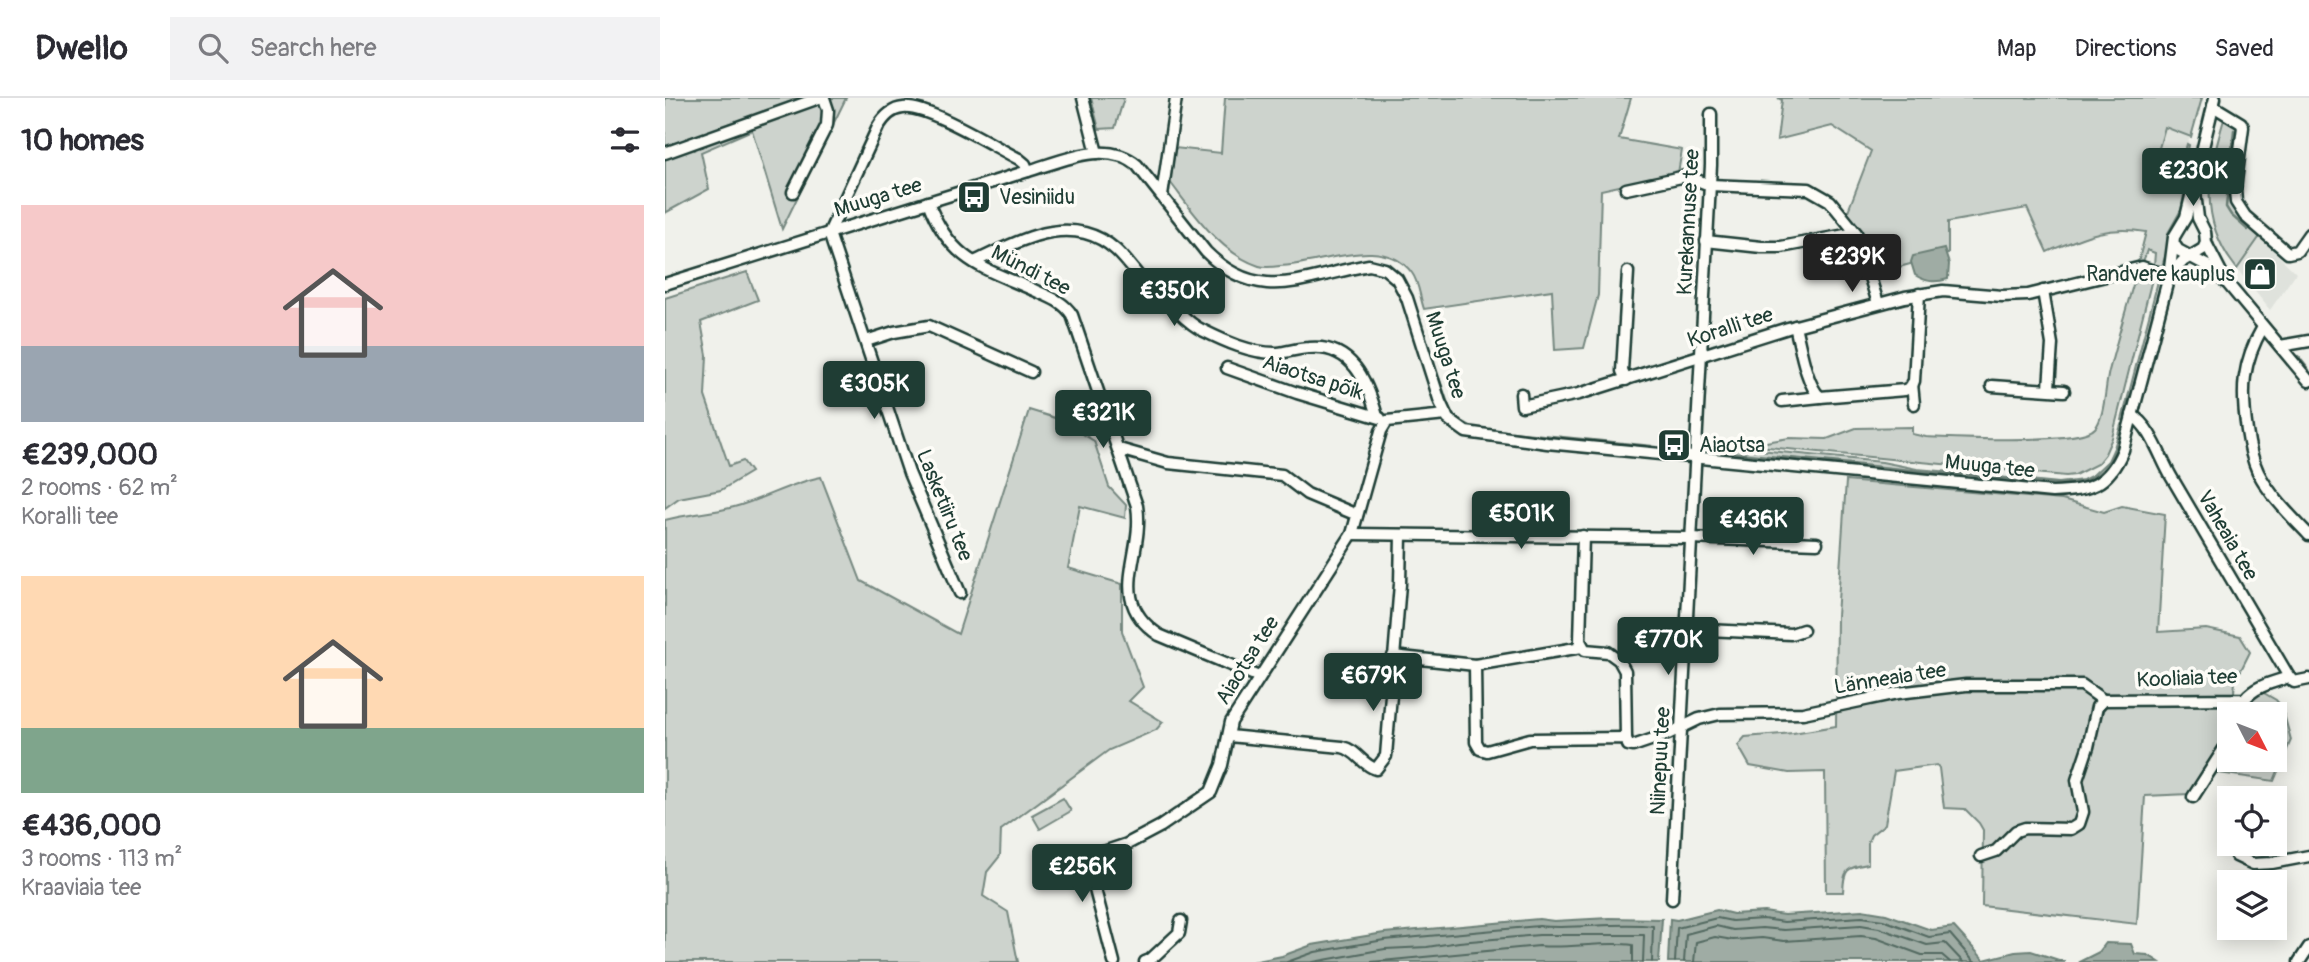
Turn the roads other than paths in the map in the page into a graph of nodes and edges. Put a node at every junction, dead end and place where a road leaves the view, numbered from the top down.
1 (822, 98) edge
2 (1083, 98) edge
3 (1176, 98) edge
4 (2214, 102) edge
5 (1711, 114) dead end
6 (665, 153) edge
7 (1097, 153) junction
8 (1028, 171) junction
9 (1710, 185) junction
10 (2194, 186) junction
11 (1626, 189) dead end
12 (793, 192) dead end
13 (1162, 196) junction
14 (928, 202) junction
15 (2181, 225) junction
16 (2201, 228) junction
17 (829, 233) junction
18 (1856, 233) junction
19 (2309, 234) edge
20 (1706, 241) junction
21 (2206, 243) junction
22 (2174, 244) junction
23 (2190, 256) junction
24 (974, 262) junction
25 (1628, 272) dead end
26 (2169, 276) junction
27 (665, 284) edge
28 (2228, 284) junction
29 (2043, 291) junction
30 (1919, 294) junction
31 (1878, 303) junction
32 (1795, 326) junction
33 (2263, 327) junction
34 (866, 341) junction
35 (2309, 341) edge
36 (2280, 346) junction
37 (1701, 356) junction
38 (1227, 368) dead end
39 (1031, 372) dead end
40 (1626, 380) junction
41 (2309, 380) edge
42 (1912, 384) junction
43 (1992, 386) dead end
44 (2049, 388) junction
45 (2064, 391) dead end
46 (1521, 394) dead end
47 (1820, 397) junction
48 (1782, 401) dead end
49 (1915, 404) dead end
50 (1445, 415) junction
51 (2132, 415) junction
52 (1377, 416) junction
53 (1387, 421) junction
54 (1119, 449) junction
55 (1696, 458) junction
56 (1357, 515) junction
57 (1352, 534) junction
58 (1401, 535) junction
59 (2309, 535) edge
60 (1583, 536) junction
61 (1690, 538) junction
62 (1817, 543) dead end
63 (960, 593) dead end
64 (1685, 629) junction
65 (1803, 630) dead end
66 (1582, 647) junction
67 (1393, 656) junction
68 (1475, 665) junction
69 (1259, 677) junction
70 (2290, 677) junction
71 (2309, 679) edge
72 (2245, 699) junction
73 (2103, 700) junction
74 (2244, 702) edge
75 (1681, 727) junction
76 (1229, 736) junction
77 (1626, 738) junction
78 (2217, 759) edge
79 (2193, 797) dead end
80 (1981, 856) dead end
81 (2236, 856) dead end
82 (2309, 856) edge
83 (1672, 899) dead end
84 (1181, 921) dead end
85 (2309, 947) edge
86 (1114, 962) edge
87 (1145, 962) edge
88 (2299, 962) edge

1 - 6 street
1 - 12 street
2 - 7 street
3 - 13 street
4 - 10 street
4 - 19 street
5 - 9 street, Kurekannuse tee
7 - 8 street, Muuga tee
7 - 13 street, Muuga tee
8 - 14 street, Muuga tee
8 - 17 street
9 - 11 street
9 - 18 street
9 - 20 street, Kurekannuse tee
10 - 15 street
10 - 16 street
13 - 50 street, Muuga tee
14 - 17 street, Muuga tee
14 - 24 street, Mündi tee
15 - 16 street
15 - 22 street
16 - 21 street
17 - 27 street, Muuga tee
17 - 34 street, Lasketiiru tee
18 - 20 street
18 - 31 street
20 - 37 street, Kurekannuse tee
21 - 23 street
21 - 28 street
22 - 23 street
22 - 26 street, Muuga tee
23 - 26 street
23 - 28 street
24 - 52 street
24 - 54 street, Mündi tee
25 - 40 street
26 - 29 street, Koralli tee
26 - 51 street, Muuga tee
28 - 33 street
29 - 30 street, Koralli tee
29 - 44 street
30 - 31 street, Koralli tee
30 - 42 street
31 - 32 street, Koralli tee
32 - 37 street, Koralli tee
32 - 47 street
33 - 36 street
33 - 59 street
34 - 39 street
34 - 63 street, Lasketiiru tee
35 - 36 street
36 - 41 street
37 - 40 street, Koralli tee
37 - 55 street, Kurekannuse tee
38 - 52 street, Aiaotsa põik
40 - 46 street, Koralli tee
42 - 47 street
42 - 49 street
43 - 44 street
44 - 45 street
47 - 48 street
50 - 53 street
50 - 55 street, Muuga tee
51 - 55 street, Muuga tee
51 - 70 street, Vaheaia tee
52 - 53 street, Aiaotsa põik
53 - 56 street, Aiaotsa tee
54 - 56 street
54 - 69 street, Mündi tee
55 - 61 street, Niinepuu tee
56 - 57 street, Aiaotsa tee
57 - 58 street
57 - 69 street, Aiaotsa tee
58 - 60 street
58 - 67 street
60 - 61 street
60 - 66 street
61 - 62 street
61 - 64 street, Niinepuu tee
64 - 65 street
64 - 75 street, Niinepuu tee
66 - 68 street
66 - 77 street
67 - 68 street
67 - 76 street
68 - 77 street
69 - 76 street, Aiaotsa tee
70 - 71 street, Kooliaia tee
70 - 72 street, Kooliaia tee
72 - 73 street, Kooliaia tee
72 - 74 street
73 - 75 street, Länneaia tee
73 - 80 street
75 - 77 street, Länneaia tee
75 - 83 street, Niinepuu tee
76 - 86 street, Aiaotsa tee
78 - 79 street
81 - 82 street
84 - 87 street
85 - 88 street

